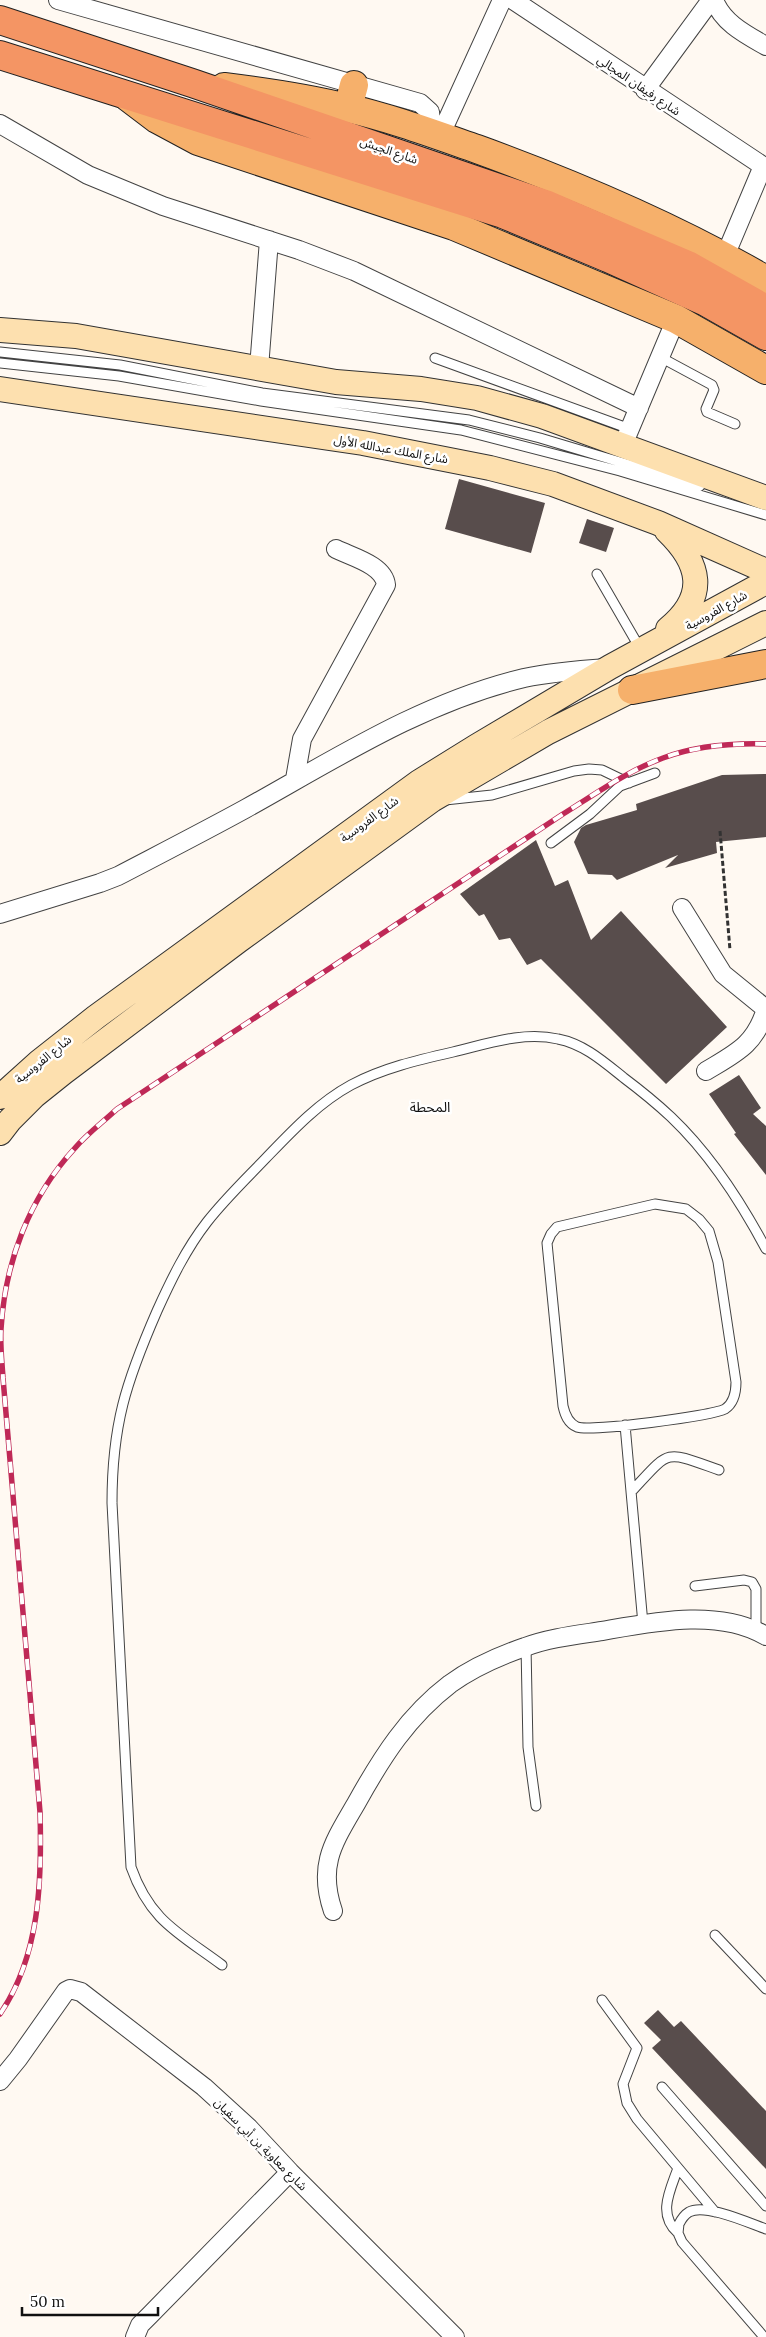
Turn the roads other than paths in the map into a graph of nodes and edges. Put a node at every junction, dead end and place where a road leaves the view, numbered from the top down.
1 (58, 0) edge
2 (502, 0) edge
3 (512, 0) edge
4 (712, 0) edge
5 (0, 20) edge
6 (766, 46) edge
7 (0, 55) edge
8 (192, 83) junction
9 (646, 90) junction
10 (128, 96) junction
11 (351, 96) junction
12 (0, 124) edge
13 (436, 135) junction
14 (764, 167) edge
15 (269, 240) junction
16 (725, 256) junction
17 (766, 280) edge
18 (766, 309) edge
19 (676, 319) junction
20 (0, 330) edge
21 (766, 336) edge
22 (0, 352) edge
23 (660, 357) junction
24 (435, 358) dead end
25 (0, 363) edge
26 (259, 368) junction
27 (766, 370) edge
28 (0, 390) edge
29 (639, 408) junction
30 (735, 424) dead end
31 (627, 437) junction
32 (766, 498) edge
33 (766, 505) edge
34 (766, 515) edge
35 (658, 523) junction
36 (336, 549) dead end
37 (766, 571) edge
38 (597, 574) dead end
39 (766, 582) edge
40 (766, 623) edge
41 (641, 651) junction
42 (766, 664) edge
43 (610, 667) junction
44 (632, 690) junction
45 (655, 773) dead end
46 (295, 780) junction
47 (629, 782) junction
48 (432, 800) junction
49 (550, 843) dead end
50 (682, 908) dead end
51 (0, 914) edge
52 (766, 1009) edge
53 (706, 1071) dead end
54 (0, 1097) edge
55 (0, 1133) edge
56 (766, 1249) edge
57 (625, 1426) junction
58 (719, 1470) dead end
59 (631, 1492) junction
60 (695, 1586) dead end
61 (643, 1624) junction
62 (761, 1633) edge
63 (526, 1646) junction
64 (536, 1806) dead end
65 (333, 1911) dead end
66 (715, 1935) dead end
67 (222, 1965) dead end
68 (766, 1989) edge
69 (602, 2000) dead end
70 (0, 2081) edge
71 (662, 2087) dead end
72 (678, 2168) junction
73 (290, 2172) junction
74 (766, 2206) edge
75 (715, 2212) junction
76 (766, 2229) edge
77 (678, 2233) junction
78 (135, 2337) edge
79 (455, 2337) edge
80 (764, 2337) edge

1 - 11 street
2 - 13 street
3 - 9 street, شارع رفيفان المجالي
4 - 6 street
4 - 9 street
5 - 8 highway, شارع الجيش
7 - 10 highway, شارع الجيش
8 - 11 main road
8 - 18 highway, شارع الجيش
9 - 14 street, شارع رفيفان المجالي
10 - 19 main road
10 - 21 highway, شارع الجيش
11 - 13 main road
12 - 15 street
13 - 16 main road
14 - 16 street
15 - 26 street
15 - 29 street
16 - 17 main road
19 - 23 street
19 - 27 main road
20 - 26 main road
22 - 33 lane
23 - 29 street
23 - 30 lane
24 - 31 lane
25 - 34 lane
26 - 31 main road
28 - 35 main road, شارع الملك عبدالله الأول
29 - 31 street
31 - 32 main road
35 - 37 main road, شارع الملك عبدالله الأول
35 - 41 main road
36 - 46 street
38 - 41 lane
39 - 41 main road, شارع الفروسية
40 - 44 main road, شارع الفروسية
41 - 43 main road, شارع الفروسية
42 - 44 main road
43 - 46 street
43 - 54 main road, شارع الفروسية
44 - 48 main road, شارع الفروسية
45 - 47 lane
46 - 51 street
47 - 48 lane
47 - 49 lane
48 - 55 main road, شارع الفروسية
50 - 52 street
52 - 53 street
56 - 67 lane
57 - 57 lane
57 - 59 lane
58 - 59 lane
59 - 61 lane
60 - 62 lane
61 - 62 street
61 - 63 street
63 - 64 lane
63 - 65 street
66 - 68 lane
69 - 72 lane
70 - 73 street, شارع معاوية بن أبي سفيان
71 - 74 lane
72 - 75 lane
72 - 77 lane
73 - 78 street
73 - 79 street, شارع معاوية بن أبي سفيان
75 - 76 lane
75 - 77 lane
77 - 80 lane

